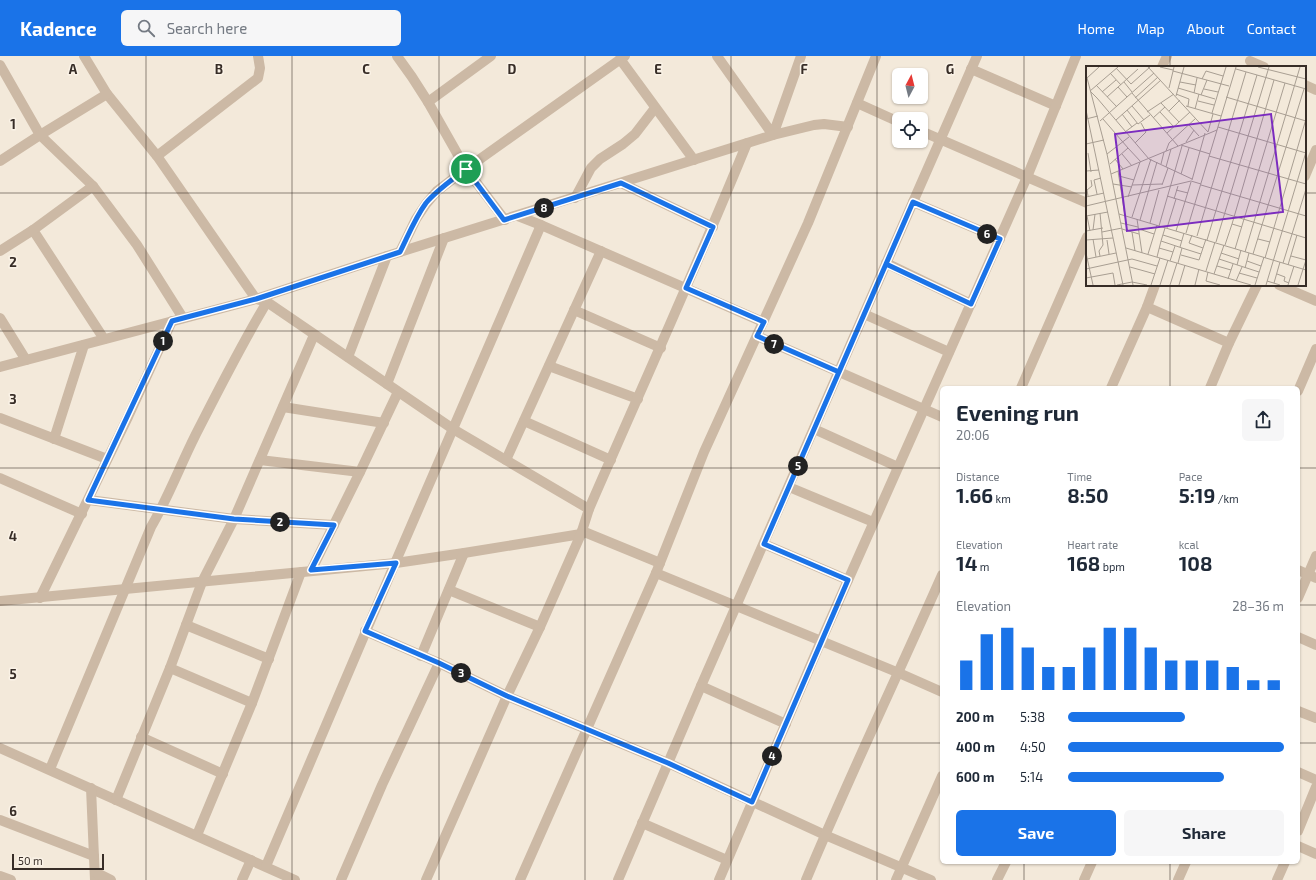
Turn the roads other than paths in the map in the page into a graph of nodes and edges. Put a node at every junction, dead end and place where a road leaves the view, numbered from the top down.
1 (84, 56) edge
2 (258, 56) edge
3 (397, 56) edge
4 (491, 56) edge
5 (717, 56) edge
6 (801, 56) edge
7 (876, 56) edge
8 (977, 56) edge
9 (1076, 56) edge
10 (1167, 56) edge
11 (622, 58) edge
12 (1250, 61) edge
13 (0, 65) edge
14 (1162, 66) edge
15 (1262, 66) edge
16 (971, 69) junction
17 (1306, 85) edge
18 (1316, 90) edge
19 (107, 94) junction
20 (428, 102) junction
21 (857, 103) junction
22 (1056, 106) junction
23 (656, 108) junction
24 (892, 119) edge
25 (848, 127) junction
26 (40, 134) junction
27 (928, 134) edge
28 (773, 135) junction
29 (940, 139) junction
30 (747, 143) junction
31 (1316, 150) edge
32 (157, 156) junction
33 (694, 160) junction
34 (0, 161) edge
35 (1308, 161) edge
36 (466, 169) junction
37 (1306, 171) edge
38 (1028, 177) junction
39 (621, 183) junction
40 (93, 186) junction
41 (576, 198) junction
42 (913, 202) junction
43 (1086, 202) edge
44 (518, 216) junction
45 (504, 220) junction
46 (541, 225) junction
47 (713, 227) junction
48 (33, 230) junction
49 (444, 238) junction
50 (1000, 239) junction
51 (1086, 239) edge
52 (0, 251) edge
53 (601, 251) junction
54 (400, 252) junction
55 (387, 256) junction
56 (886, 264) junction
57 (1155, 286) edge
58 (1258, 286) edge
59 (1281, 286) edge
60 (686, 288) junction
61 (256, 299) junction
62 (1316, 301) edge
63 (267, 302) junction
64 (971, 304) junction
65 (1147, 307) junction
66 (574, 310) junction
67 (864, 314) junction
68 (0, 318) edge
69 (183, 318) junction
70 (172, 321) junction
71 (764, 322) junction
72 (314, 335) junction
73 (757, 336) junction
74 (104, 339) junction
75 (1229, 343) junction
76 (84, 344) junction
77 (660, 348) junction
78 (1316, 349) edge
79 (949, 352) junction
80 (348, 357) junction
81 (26, 360) junction
82 (549, 366) junction
83 (0, 367) edge
84 (839, 372) junction
85 (387, 384) junction
86 (1022, 386) edge
87 (1112, 386) edge
88 (1211, 386) edge
89 (1300, 386) edge
90 (398, 392) junction
91 (638, 399) junction
92 (283, 407) junction
93 (924, 409) junction
94 (940, 416) edge
95 (0, 418) edge
96 (524, 421) junction
97 (384, 423) junction
98 (453, 429) junction
99 (814, 430) junction
100 (54, 439) junction
101 (107, 459) junction
102 (260, 460) junction
103 (506, 460) junction
104 (611, 460) junction
105 (898, 468) junction
106 (360, 472) junction
107 (0, 478) edge
108 (789, 487) junction
109 (88, 500) junction
110 (161, 509) junction
111 (589, 509) junction
112 (82, 514) junction
113 (234, 519) junction
114 (874, 522) junction
115 (334, 525) junction
116 (581, 533) junction
117 (764, 544) junction
118 (464, 554) junction
119 (1316, 556) edge
120 (396, 563) junction
121 (660, 563) junction
122 (306, 571) junction
123 (1300, 571) edge
124 (656, 573) junction
125 (1312, 576) edge
126 (848, 580) junction
127 (940, 580) edge
128 (202, 582) junction
129 (124, 590) junction
130 (449, 590) junction
131 (1300, 595) edge
132 (40, 598) junction
133 (0, 601) edge
134 (0, 606) edge
135 (736, 606) junction
136 (186, 625) junction
137 (540, 627) junction
138 (365, 631) junction
139 (1300, 638) edge
140 (821, 641) junction
141 (1316, 645) edge
142 (422, 656) junction
143 (269, 659) junction
144 (439, 663) junction
145 (170, 668) junction
146 (899, 673) junction
147 (701, 686) junction
148 (940, 691) edge
149 (507, 696) junction
150 (252, 703) junction
151 (1300, 712) edge
152 (1316, 718) edge
153 (786, 724) junction
154 (588, 730) junction
155 (142, 738) junction
156 (0, 748) edge
157 (668, 763) junction
158 (50, 769) junction
159 (1300, 773) edge
160 (222, 774) junction
161 (1316, 780) edge
162 (1316, 787) edge
163 (91, 788) junction
164 (940, 789) edge
165 (116, 800) junction
166 (752, 802) junction
167 (0, 820) edge
168 (642, 823) junction
169 (1300, 826) edge
170 (197, 835) junction
171 (825, 835) junction
172 (1300, 847) edge
173 (1316, 854) edge
174 (94, 856) junction
175 (251, 860) junction
176 (728, 860) junction
177 (1005, 864) edge
178 (1091, 864) edge
179 (1185, 864) edge
180 (1284, 864) edge
181 (266, 866) junction
182 (902, 868) junction
183 (0, 876) edge
184 (95, 876) edge
185 (11, 880) edge
186 (111, 880) edge
187 (242, 880) edge
188 (295, 880) edge
189 (341, 880) edge
190 (426, 880) edge
191 (520, 880) edge
192 (618, 880) edge
193 (719, 880) edge
194 (806, 880) edge
195 (896, 880) edge
196 (931, 880) edge
197 (997, 880) edge
198 (1084, 880) edge
199 (1178, 880) edge
200 (1277, 880) edge

1 - 19 street
2 - 32 street
3 - 20 street
4 - 20 street
5 - 28 street
6 - 28 street
7 - 21 street
8 - 16 street
9 - 22 street
10 - 14 street
11 - 23 street
11 - 36 street
12 - 15 street
13 - 26 street
16 - 22 street
16 - 29 street
17 - 18 street
19 - 26 street
19 - 32 street
20 - 36 street
21 - 24 street
21 - 25 street
22 - 38 street
23 - 33 street
23 - 41 street
25 - 28 street
25 - 71 street
26 - 34 street
26 - 40 street
27 - 29 street
28 - 30 street
29 - 38 street
29 - 42 street
30 - 33 street
30 - 47 street
31 - 35 street
32 - 61 street
33 - 39 street
35 - 37 street
36 - 45 street
36 - 54 street
38 - 43 street
38 - 50 street
39 - 41 street
39 - 47 street
40 - 48 street
40 - 69 street
41 - 44 street
42 - 50 street
42 - 56 street
44 - 45 street
44 - 46 street
45 - 49 street
46 - 53 street
46 - 98 street
47 - 60 street
48 - 52 street
48 - 74 street
49 - 54 street
49 - 85 street
50 - 64 street
51 - 86 street
53 - 60 street
53 - 66 street
54 - 55 street
55 - 61 street
55 - 80 street
56 - 64 street
56 - 67 street
57 - 65 street
58 - 75 street
59 - 62 street
60 - 71 street
60 - 77 street
61 - 63 street
61 - 69 street
63 - 72 street
63 - 110 street
64 - 79 street
65 - 75 street
65 - 87 street
66 - 77 street
66 - 82 street
67 - 79 street
67 - 84 street
68 - 81 street
69 - 70 street
70 - 74 street
70 - 101 street
71 - 73 street
72 - 80 street
72 - 92 street
73 - 84 street
73 - 121 street
74 - 76 street
75 - 88 street
76 - 81 street
76 - 100 street
77 - 91 street
78 - 89 street
79 - 93 street
80 - 85 street
81 - 83 street
82 - 91 street
82 - 96 street
84 - 93 street
84 - 99 street
85 - 90 street
90 - 97 street
90 - 98 street
91 - 104 street
92 - 97 street
92 - 102 street
93 - 94 street
93 - 105 street
95 - 100 street
96 - 103 street
96 - 104 street
97 - 106 street
98 - 103 street
98 - 120 street
99 - 105 street
99 - 108 street
100 - 101 street
101 - 109 street
102 - 106 street
102 - 113 street
103 - 111 street
104 - 111 street
105 - 114 street
106 - 115 street
107 - 112 street
108 - 114 street
108 - 117 street
109 - 110 street
109 - 112 street
110 - 113 street
110 - 129 street
111 - 116 street
112 - 132 street
113 - 115 street
113 - 128 street
114 - 126 street
115 - 122 street
116 - 118 street
116 - 121 street
116 - 137 street
117 - 126 street
117 - 135 street
118 - 120 street
118 - 130 street
119 - 125 street
120 - 122 street
120 - 138 street
121 - 124 street
122 - 128 street
122 - 143 street
123 - 125 street
124 - 135 street
124 - 154 street
125 - 131 street
126 - 140 street
127 - 146 street
128 - 129 street
128 - 136 street
129 - 132 street
129 - 158 street
130 - 137 street
130 - 142 street
132 - 133 street
133 - 134 street
135 - 140 street
135 - 147 street
136 - 143 street
136 - 145 street
137 - 149 street
138 - 142 street
138 - 181 street
139 - 141 street
140 - 146 street
140 - 153 street
142 - 144 street
143 - 150 street
144 - 149 street
144 - 189 street
145 - 150 street
145 - 155 street
146 - 148 street
146 - 171 street
147 - 153 street
147 - 157 street
149 - 154 street
149 - 190 street
150 - 160 street
151 - 152 street
153 - 166 street
154 - 157 street
154 - 191 street
155 - 160 street
155 - 165 street
156 - 158 street
157 - 166 street
157 - 168 street
158 - 163 street
159 - 161 street
160 - 170 street
162 - 169 street
163 - 165 street
163 - 174 street
164 - 182 street
165 - 170 street
166 - 171 street
166 - 176 street
167 - 174 street
168 - 176 street
168 - 192 street
170 - 175 street
171 - 182 street
171 - 194 street
172 - 173 street
174 - 184 street
175 - 181 street
175 - 187 street
176 - 193 street
177 - 197 street
178 - 198 street
179 - 199 street
180 - 200 street
181 - 188 street
182 - 195 street
182 - 196 street
183 - 185 street
184 - 186 street

